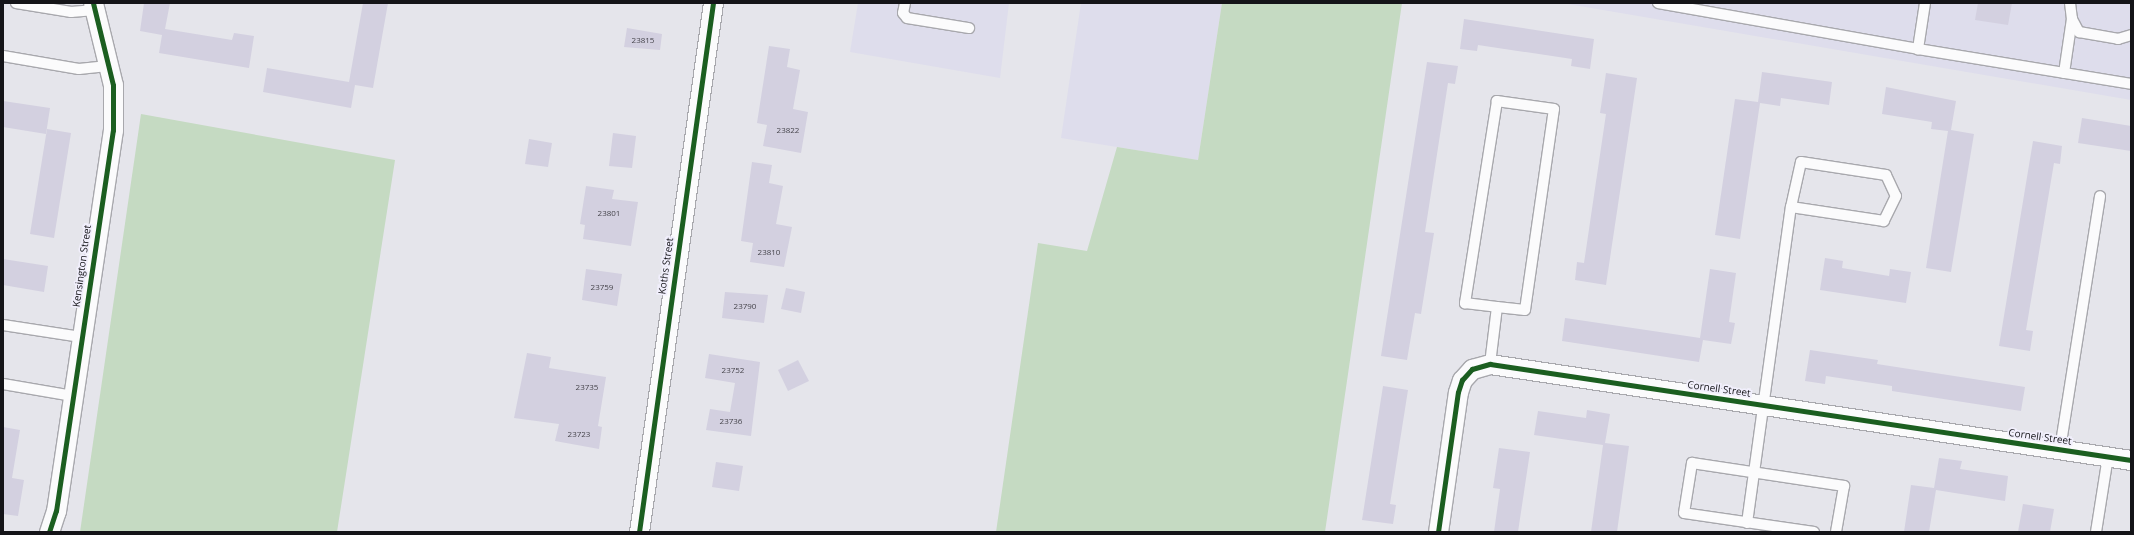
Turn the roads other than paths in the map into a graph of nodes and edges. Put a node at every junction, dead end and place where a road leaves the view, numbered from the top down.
1 (16, 3) edge
2 (713, 3) edge
3 (905, 3) edge
4 (1658, 3) edge
5 (1925, 3) edge
6 (2070, 3) edge
7 (94, 6) edge
8 (2072, 19) junction
9 (969, 28) dead end
10 (2131, 35) edge
11 (1918, 49) junction
12 (3, 56) edge
13 (110, 66) junction
14 (2064, 73) junction
15 (2131, 84) edge
16 (2100, 196) dead end
17 (1791, 207) junction
18 (1497, 307) junction
19 (3, 325) edge
20 (81, 337) junction
21 (1490, 364) junction
22 (3, 384) edge
23 (73, 396) junction
24 (1762, 405) junction
25 (2060, 449) junction
26 (2108, 456) junction
27 (2131, 460) edge
28 (1754, 472) junction
29 (1747, 523) junction
30 (49, 532) edge
31 (639, 532) edge
32 (1438, 532) edge
33 (1814, 532) edge
34 (1836, 532) edge
35 (2096, 532) edge

1 - 7 lane
2 - 31 street, Koths Street
3 - 9 lane
4 - 11 lane
5 - 11 lane
6 - 8 lane
7 - 13 street, Kensington Street
8 - 10 lane
8 - 14 lane
11 - 14 lane
12 - 13 lane
13 - 20 street, Kensington Street
14 - 15 lane
16 - 25 lane
17 - 17 lane
17 - 24 lane
18 - 18 lane
18 - 21 lane
19 - 20 lane
20 - 23 street, Kensington Street
21 - 24 street, Cornell Street
21 - 32 street, Cornell Street
22 - 23 lane
23 - 30 street, Kensington Street
24 - 25 street, Cornell Street
24 - 28 lane
25 - 26 street, Cornell Street
26 - 27 street, Cornell Street
26 - 35 lane
28 - 29 lane
28 - 29 lane
28 - 34 lane
29 - 33 lane

